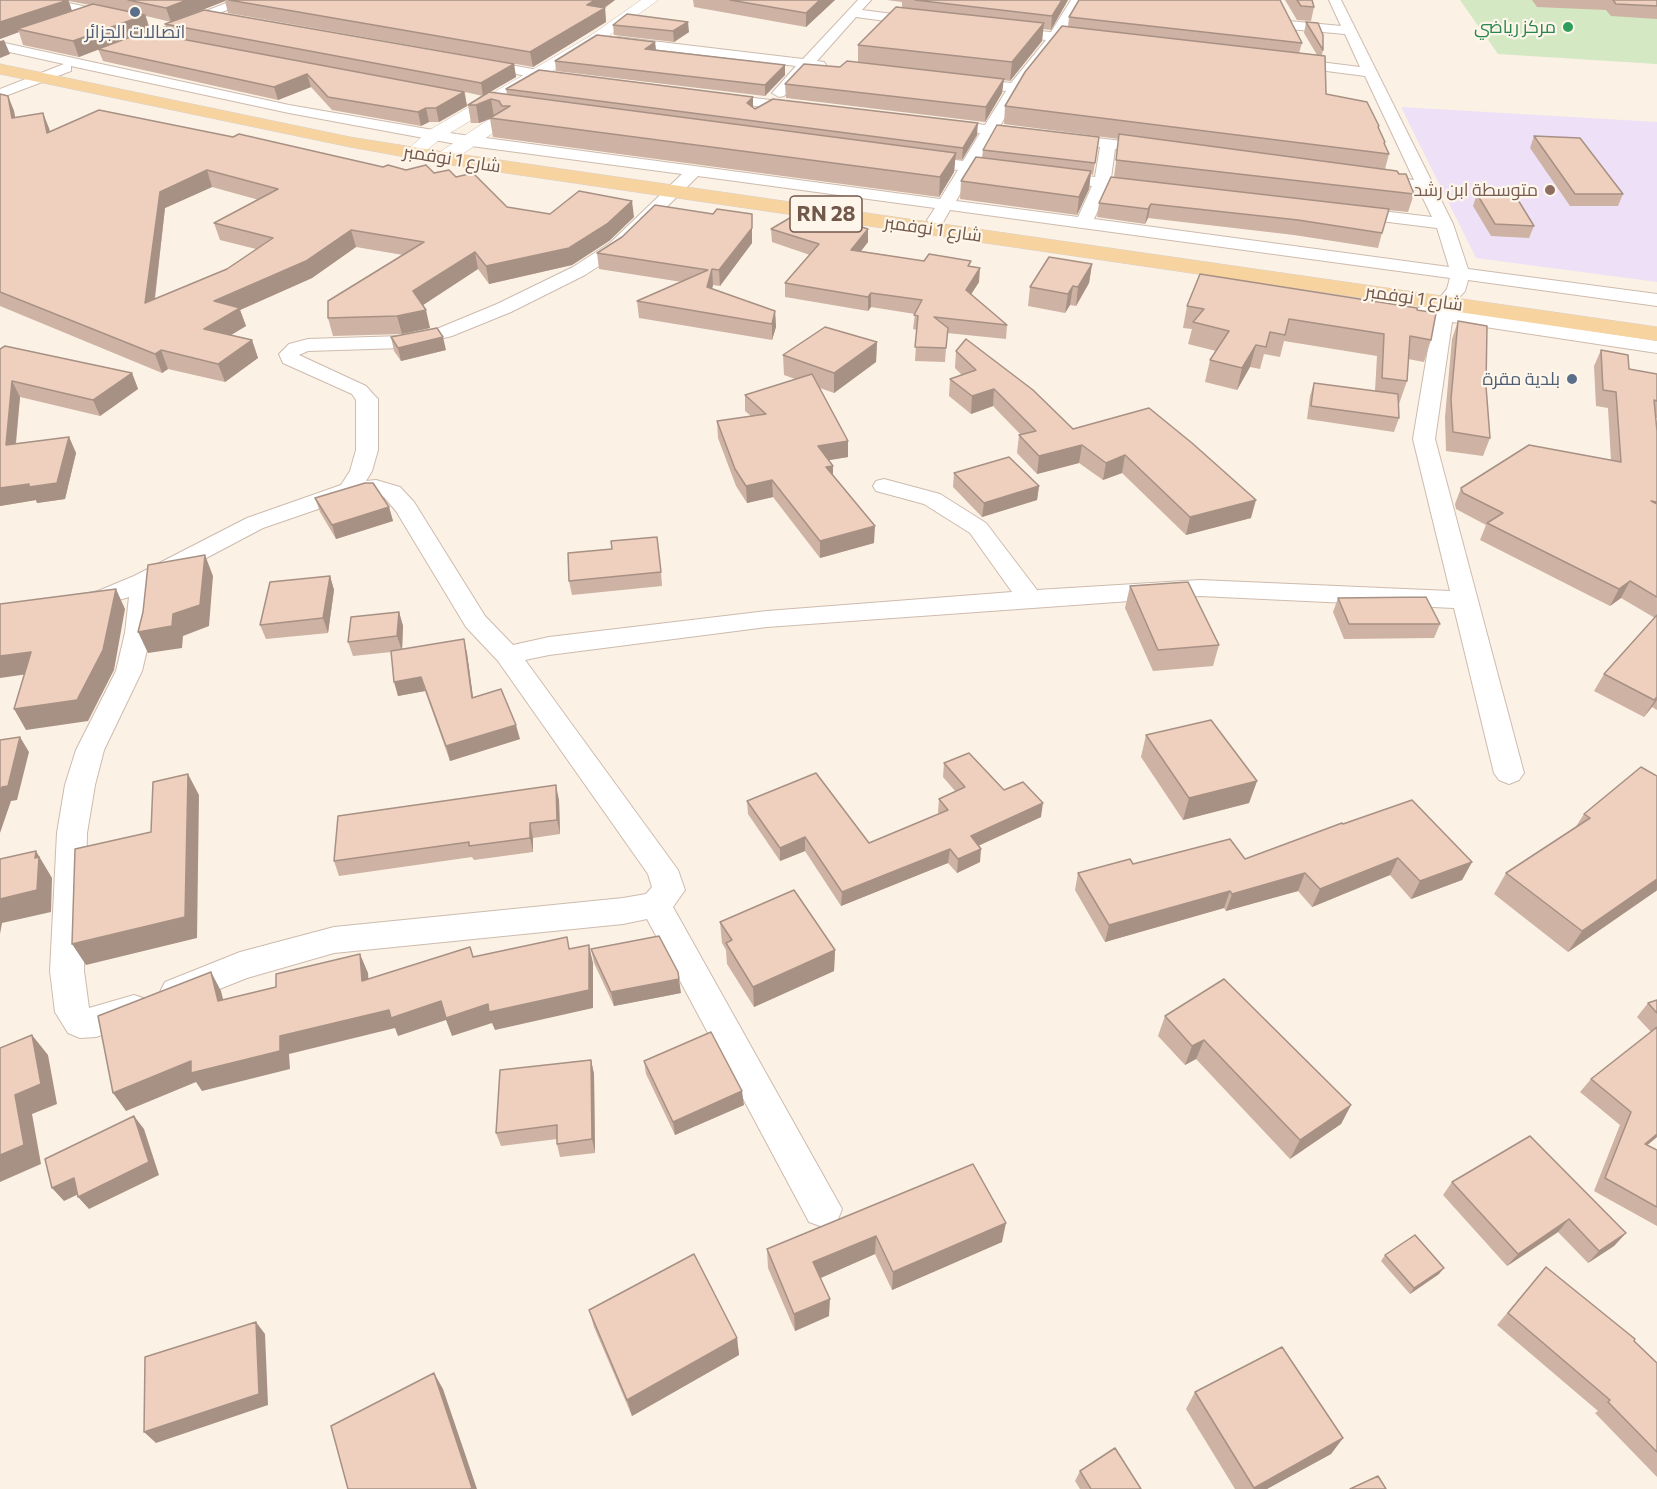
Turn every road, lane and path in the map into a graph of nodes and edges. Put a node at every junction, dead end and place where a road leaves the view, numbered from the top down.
1 (36, 0) edge
2 (245, 0) edge
3 (651, 0) edge
4 (667, 0) edge
5 (865, 0) edge
6 (1077, 0) edge
7 (1335, 0) edge
8 (96, 12) junction
9 (852, 14) junction
10 (206, 15) junction
11 (129, 19) edge
12 (75, 20) edge
13 (240, 21) edge
14 (942, 24) edge
15 (987, 29) edge
16 (1350, 30) junction
17 (149, 31) junction
18 (1055, 36) junction
19 (22, 38) edge
20 (603, 40) junction
21 (1102, 42) edge
22 (182, 45) edge
23 (0, 46) edge
24 (1305, 54) junction
25 (0, 58) edge
26 (457, 60) edge
27 (1276, 60) edge
28 (85, 63) junction
29 (806, 64) junction
30 (829, 66) edge
31 (0, 69) edge
32 (58, 70) junction
33 (1370, 72) junction
34 (38, 78) junction
35 (559, 78) junction
36 (945, 80) edge
37 (582, 81) edge
38 (540, 82) junction
39 (1015, 88) junction
40 (0, 94) edge
41 (699, 96) edge
42 (310, 99) edge
43 (468, 99) edge
44 (490, 104) junction
45 (769, 104) junction
46 (289, 109) junction
47 (815, 110) edge
48 (507, 111) joint
49 (753, 117) edge
50 (920, 122) edge
51 (990, 130) junction
52 (1108, 143) junction
53 (424, 144) junction
54 (456, 150) junction
55 (1167, 151) edge
56 (708, 157) edge
57 (900, 158) edge
58 (968, 166) junction
59 (1355, 177) edge
60 (682, 182) junction
61 (1102, 183) junction
62 (1426, 186) junction
63 (1166, 190) edge
64 (1328, 210) edge
65 (1170, 213) edge
66 (937, 217) junction
67 (1083, 224) junction
68 (1444, 224) junction
69 (1163, 235) junction
70 (1451, 295) junction
71 (1657, 300) edge
72 (1657, 320) edge
73 (1657, 334) edge
74 (1657, 347) edge
75 (884, 486) dead end
76 (349, 490) junction
77 (143, 581) junction
78 (1030, 599) junction
79 (1465, 600) junction
80 (54, 609) edge
81 (507, 655) junction
82 (1509, 773) dead end
83 (655, 905) junction
84 (823, 1209) dead end

1 - 8 street
2 - 10 street
3 - 20 street
4 - 20 street
5 - 9 street
6 - 18 street
7 - 16 street
8 - 11 street
8 - 12 street
9 - 14 street
9 - 29 street
10 - 13 street
10 - 17 street
15 - 18 street
16 - 24 street
16 - 33 street
17 - 22 street
17 - 28 street
18 - 21 street
18 - 39 street
19 - 23 street
20 - 29 street
20 - 35 street
20 - 38 street
23 - 28 street
24 - 27 street
24 - 33 street
25 - 32 main road, شارع 1 نوفمبر / RN 28
26 - 38 street
28 - 32 street
28 - 46 street
29 - 30 street
29 - 45 street
31 - 34 main road, شارع 1 نوفمبر / RN 28
32 - 34 street
32 - 53 main road, شارع 1 نوفمبر / RN 28
33 - 62 street
34 - 40 street
34 - 53 main road, شارع 1 نوفمبر / RN 28
35 - 37 street
35 - 38 street
36 - 39 street
38 - 44 street
39 - 51 street
41 - 45 street
42 - 46 street
43 - 44 street
44 - 48 street
44 - 53 street
45 - 47 street
45 - 49 street
46 - 53 street
48 - 54 street
50 - 51 street
51 - 52 street
51 - 58 street
52 - 55 street
52 - 61 street
53 - 54 main road, شارع 1 نوفمبر / RN 28
53 - 54 street
54 - 60 main road, شارع 1 نوفمبر / RN 28
54 - 60 street
56 - 60 street
57 - 58 street
58 - 61 street
58 - 66 street
59 - 62 street
60 - 66 main road, شارع 1 نوفمبر / RN 28
60 - 66 street
60 - 76 street
61 - 63 street
61 - 67 street
62 - 68 street
64 - 68 street
65 - 69 street
66 - 67 street
66 - 70 main road, شارع 1 نوفمبر / RN 28
66 - 70 main road, شارع 1 نوفمبر / RN 28
67 - 69 street
68 - 70 street
69 - 70 street
70 - 71 street
70 - 72 main road, شارع 1 نوفمبر / RN 28
70 - 73 main road, شارع 1 نوفمبر / RN 28
70 - 74 street
70 - 79 street
75 - 78 street
76 - 77 street
76 - 81 street
77 - 80 street
77 - 83 street
78 - 79 street
78 - 81 street
79 - 82 street
81 - 83 street
83 - 84 street

